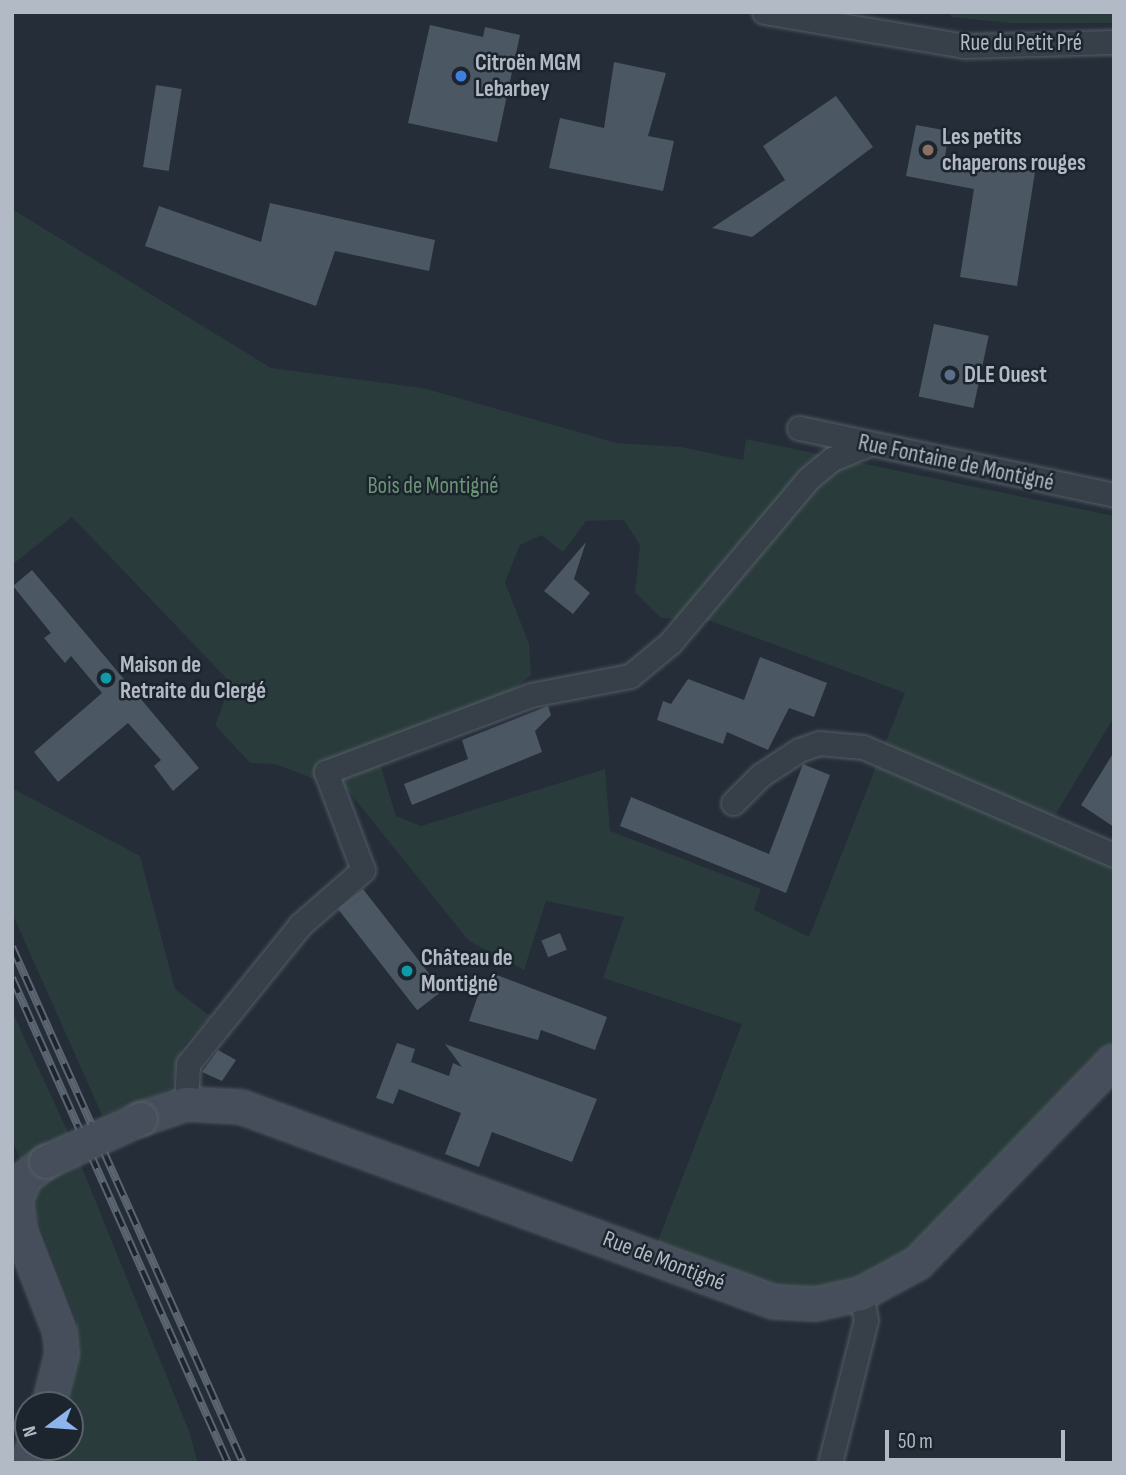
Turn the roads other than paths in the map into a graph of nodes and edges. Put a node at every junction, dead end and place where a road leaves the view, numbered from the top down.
1 (764, 12) edge
2 (1114, 42) edge
3 (799, 428) dead end
4 (867, 446) junction
5 (1114, 495) edge
6 (733, 803) dead end
7 (1114, 855) edge
8 (1114, 1061) edge
9 (186, 1104) junction
10 (861, 1294) junction
11 (53, 1391) edge
12 (830, 1463) edge

1 - 2 street, Rue du Petit Pré
3 - 4 street, Rue Fontaine de Montigné
4 - 5 street, Rue Fontaine de Montigné
4 - 9 street
6 - 7 street
8 - 10 street, Rue de Montigné
9 - 10 street, Rue de Montigné
9 - 11 street, Rue de Montigné, bridge
10 - 12 street

